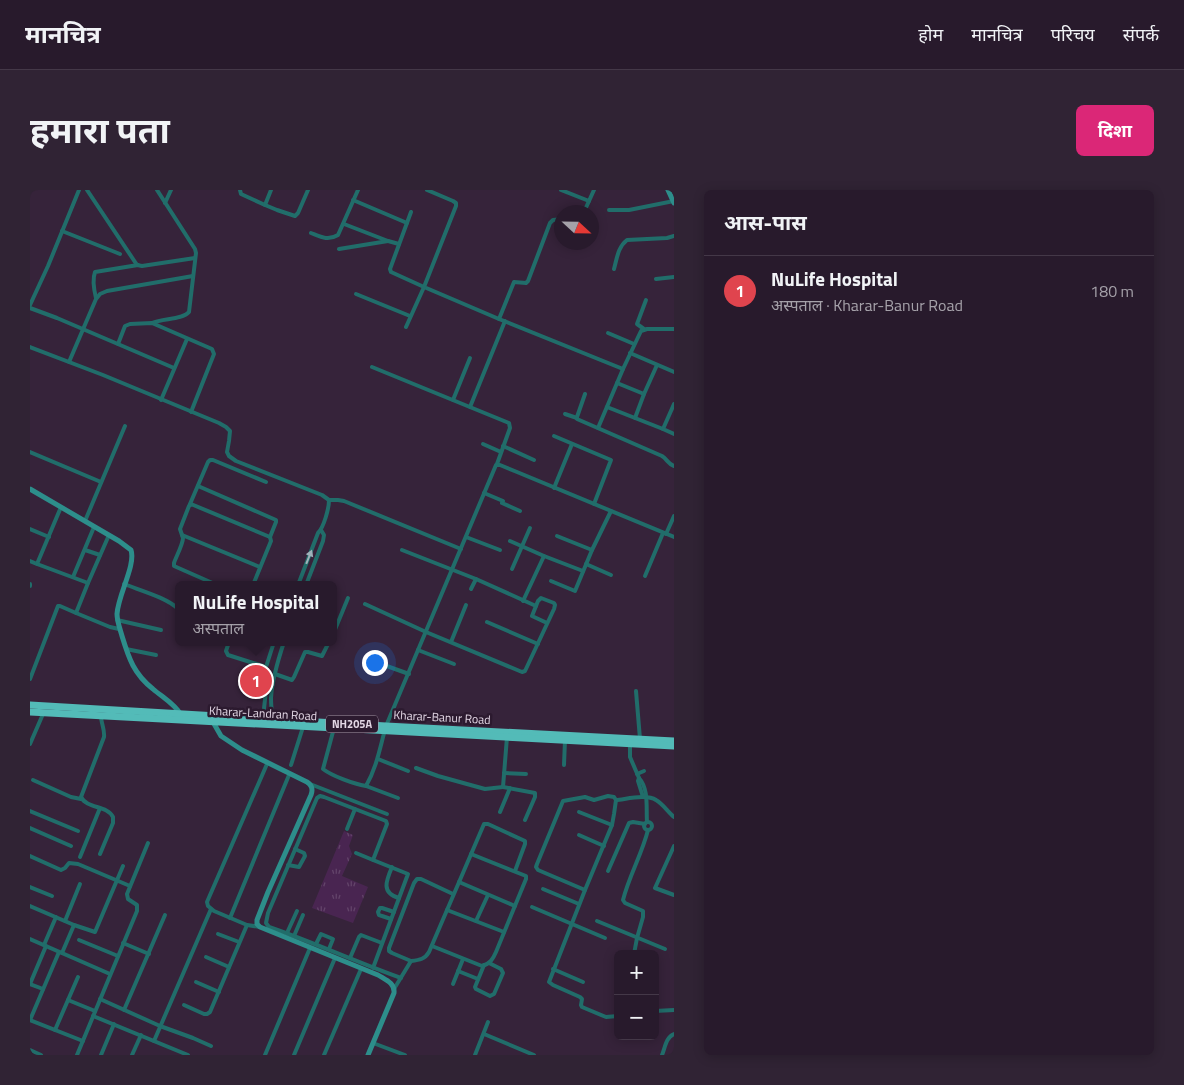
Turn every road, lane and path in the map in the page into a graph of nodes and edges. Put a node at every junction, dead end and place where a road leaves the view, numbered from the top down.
1 (79, 190) edge
2 (87, 190) edge
3 (157, 190) edge
4 (171, 190) edge
5 (240, 190) edge
6 (271, 190) edge
7 (308, 190) edge
8 (358, 190) edge
9 (427, 190) edge
10 (561, 190) edge
11 (594, 190) edge
12 (668, 190) edge
13 (354, 200) junction
14 (589, 201) junction
15 (674, 202) edge
16 (165, 203) junction
17 (265, 204) junction
18 (587, 205) edge
19 (609, 210) dead end
20 (411, 212) dead end
21 (554, 220) edge
22 (407, 223) junction
23 (344, 224) junction
24 (62, 231) junction
25 (310, 233) dead end
26 (674, 236) edge
27 (388, 241) junction
28 (399, 244) junction
29 (339, 249) dead end
30 (120, 254) dead end
31 (195, 258) junction
32 (138, 265) junction
33 (614, 269) dead end
34 (193, 276) junction
35 (674, 277) edge
36 (656, 279) dead end
37 (424, 287) junction
38 (32, 294) edge
39 (356, 294) dead end
40 (96, 299) junction
41 (646, 300) dead end
42 (30, 306) edge
43 (410, 316) junction
44 (499, 319) junction
45 (505, 322) junction
46 (152, 323) junction
47 (406, 326) dead end
48 (83, 329) junction
49 (644, 329) junction
50 (674, 329) edge
51 (608, 333) dead end
52 (187, 339) junction
53 (118, 344) junction
54 (634, 344) junction
55 (30, 347) edge
56 (630, 353) junction
57 (470, 358) dead end
58 (69, 362) junction
59 (656, 365) junction
60 (372, 367) dead end
61 (174, 368) junction
62 (623, 369) junction
63 (674, 372) edge
64 (617, 383) junction
65 (585, 394) dead end
66 (644, 394) junction
67 (161, 400) junction
68 (453, 400) junction
69 (674, 404) edge
70 (607, 406) junction
71 (470, 407) junction
72 (191, 412) junction
73 (565, 414) dead end
74 (577, 418) junction
75 (635, 418) junction
76 (125, 426) dead end
77 (598, 428) junction
78 (663, 429) junction
79 (674, 434) edge
80 (554, 436) dead end
81 (483, 444) dead end
82 (572, 444) junction
83 (503, 446) junction
84 (30, 452) edge
85 (501, 452) junction
86 (534, 460) dead end
87 (497, 464) junction
88 (674, 466) edge
89 (101, 482) junction
90 (266, 482) dead end
91 (198, 486) junction
92 (554, 488) junction
93 (30, 489) edge
94 (484, 493) junction
95 (329, 500) junction
96 (190, 504) junction
97 (594, 504) junction
98 (61, 507) junction
99 (611, 511) junction
100 (520, 512) dead end
101 (674, 516) edge
102 (85, 521) junction
103 (94, 527) junction
104 (530, 528) dead end
105 (30, 529) edge
106 (321, 530) junction
107 (665, 534) junction
108 (108, 535) junction
109 (48, 536) junction
110 (182, 536) junction
111 (557, 536) dead end
112 (270, 537) junction
113 (466, 537) junction
114 (674, 537) edge
115 (510, 541) dead end
116 (522, 546) junction
117 (85, 550) junction
118 (402, 550) dead end
119 (460, 550) junction
120 (500, 550) dead end
121 (592, 550) junction
122 (100, 555) junction
123 (544, 556) junction
124 (30, 561) edge
125 (37, 564) junction
126 (586, 564) junction
127 (260, 568) junction
128 (512, 569) dead end
129 (451, 570) junction
130 (583, 571) junction
131 (611, 575) dead end
132 (645, 576) dead end
133 (73, 577) junction
134 (476, 579) junction
135 (208, 581) edge
136 (255, 581) edge
137 (300, 581) edge
138 (308, 581) edge
139 (551, 581) dead end
140 (88, 583) junction
141 (124, 584) junction
142 (471, 590) dead end
143 (348, 598) dead end
144 (523, 601) junction
145 (365, 604) dead end
146 (466, 604) dead end
147 (175, 606) edge
148 (536, 606) junction
149 (76, 613) junction
150 (117, 620) junction
151 (487, 622) dead end
152 (548, 623) junction
153 (337, 625) edge
154 (119, 629) junction
155 (161, 630) dead end
156 (426, 632) junction
157 (451, 642) junction
158 (538, 644) junction
159 (228, 646) edge
160 (273, 646) edge
161 (283, 646) edge
162 (327, 646) edge
163 (126, 649) junction
164 (418, 650) junction
165 (156, 655) dead end
166 (370, 660) dead end
167 (454, 664) dead end
168 (266, 667) junction
169 (275, 674) junction
170 (409, 674) junction
171 (30, 676) edge
172 (636, 691) dead end
173 (30, 705) edge
174 (44, 710) junction
175 (30, 712) edge
176 (101, 716) junction
177 (181, 717) junction
178 (272, 718) junction
179 (258, 720) junction
180 (213, 722) junction
181 (303, 727) junction
182 (334, 728) junction
183 (386, 728) junction
184 (507, 737) junction
185 (640, 739) junction
186 (565, 740) junction
187 (674, 741) edge
188 (630, 743) junction
189 (30, 744) edge
190 (674, 746) edge
191 (378, 759) junction
192 (267, 764) junction
193 (291, 765) dead end
194 (564, 765) dead end
195 (416, 768) dead end
196 (408, 771) dead end
197 (644, 771) dead end
198 (504, 773) junction
199 (289, 774) junction
200 (526, 774) dead end
201 (638, 776) junction
202 (33, 780) dead end
203 (310, 784) junction
204 (366, 786) junction
205 (503, 787) junction
206 (510, 788) junction
207 (398, 798) dead end
208 (645, 798) junction
209 (81, 799) junction
210 (616, 800) junction
211 (100, 808) junction
212 (355, 809) junction
213 (30, 811) edge
214 (500, 812) dead end
215 (579, 812) dead end
216 (387, 814) dead end
217 (674, 817) edge
218 (526, 820) dead end
219 (646, 823) junction
220 (612, 825) junction
221 (30, 828) edge
222 (347, 829) dead end
223 (78, 831) dead end
224 (579, 835) dead end
225 (148, 843) dead end
226 (71, 846) dead end
227 (604, 846) junction
228 (674, 846) edge
229 (295, 849) junction
230 (356, 853) dead end
231 (100, 854) dead end
232 (471, 854) junction
233 (30, 856) edge
234 (80, 857) dead end
235 (373, 860) junction
236 (288, 865) junction
237 (123, 866) dead end
238 (392, 868) junction
239 (515, 871) junction
240 (608, 872) dead end
241 (117, 880) junction
242 (459, 882) junction
243 (80, 884) dead end
244 (130, 886) junction
245 (30, 887) edge
246 (543, 888) dead end
247 (585, 890) junction
248 (453, 894) junction
249 (488, 895) junction
250 (674, 895) edge
251 (52, 896) dead end
252 (399, 898) junction
253 (579, 904) junction
254 (30, 906) edge
255 (515, 906) junction
256 (532, 907) dead end
257 (211, 909) junction
258 (447, 910) junction
259 (297, 911) dead end
260 (394, 912) junction
261 (165, 915) dead end
262 (304, 915) dead end
263 (56, 917) junction
264 (230, 918) junction
265 (391, 920) junction
266 (65, 921) junction
267 (476, 921) junction
268 (597, 921) dead end
269 (571, 924) junction
270 (74, 925) junction
271 (247, 925) junction
272 (260, 927) junction
273 (504, 932) junction
274 (287, 933) junction
275 (218, 934) dead end
276 (294, 936) junction
277 (606, 938) dead end
278 (637, 938) junction
279 (30, 939) edge
280 (79, 940) dead end
281 (240, 942) junction
282 (123, 943) junction
283 (382, 943) junction
284 (316, 944) junction
285 (45, 946) junction
286 (432, 946) junction
287 (310, 948) junction
288 (329, 949) junction
289 (665, 949) dead end
290 (635, 950) edge
291 (61, 952) junction
292 (148, 954) junction
293 (118, 956) junction
294 (206, 957) dead end
295 (335, 958) junction
296 (350, 958) junction
297 (463, 959) junction
298 (412, 961) junction
299 (489, 963) junction
300 (484, 965) junction
301 (229, 968) junction
302 (373, 968) junction
303 (361, 969) junction
304 (553, 969) junction
305 (458, 971) junction
306 (110, 974) junction
307 (78, 977) dead end
308 (400, 978) junction
309 (478, 979) junction
310 (196, 982) dead end
311 (583, 982) dead end
312 (453, 984) dead end
313 (394, 988) junction
314 (43, 989) junction
315 (219, 992) junction
316 (100, 999) junction
317 (68, 1000) junction
318 (184, 1005) dead end
319 (124, 1010) junction
320 (674, 1010) edge
321 (659, 1011) edge
322 (94, 1014) junction
323 (614, 1016) edge
324 (30, 1020) edge
325 (488, 1022) dead end
326 (114, 1024) junction
327 (160, 1026) junction
328 (55, 1030) junction
329 (484, 1034) junction
330 (674, 1034) edge
331 (141, 1035) junction
332 (83, 1041) junction
333 (154, 1041) junction
334 (373, 1043) junction
335 (211, 1046) dead end
336 (30, 1050) edge
337 (41, 1055) edge
338 (77, 1055) edge
339 (101, 1055) edge
340 (132, 1055) edge
341 (188, 1055) edge
342 (265, 1055) edge
343 (294, 1055) edge
344 (324, 1055) edge
345 (368, 1055) edge
346 (405, 1055) edge
347 (475, 1055) edge
348 (534, 1055) edge
349 (662, 1055) edge

1 - 24 street
2 - 32 street
3 - 16 street
4 - 16 street
5 - 17 street
6 - 17 street
7 - 17 street
8 - 13 street
9 - 37 street
10 - 14 street
11 - 14 street
12 - 15 street
13 - 22 street
13 - 23 street
14 - 18 street
15 - 19 street
16 - 31 street
20 - 22 street
21 - 44 street
22 - 28 street
23 - 25 street
23 - 27 street
24 - 30 street
24 - 38 street
26 - 33 street
27 - 28 street
27 - 29 street
28 - 37 street
31 - 32 street
31 - 34 street
32 - 40 street
34 - 40 street
34 - 46 street
35 - 36 street
37 - 43 street
37 - 44 street
38 - 42 street
39 - 43 street
40 - 48 street
41 - 49 street
42 - 48 street
43 - 47 street
44 - 45 street
45 - 62 street
45 - 71 street
46 - 52 street
46 - 53 street
48 - 53 street
48 - 58 street
49 - 50 street
49 - 54 street
51 - 54 street
52 - 61 street
52 - 72 street
53 - 61 street
54 - 56 street
55 - 58 street
56 - 59 street
56 - 62 street
57 - 68 street
58 - 67 street
59 - 63 street
59 - 66 street
60 - 68 street
61 - 67 street
62 - 64 street
64 - 66 street
64 - 70 street
65 - 74 street
66 - 75 street
67 - 72 street
68 - 71 street
69 - 78 street
70 - 75 street
70 - 77 street
71 - 83 street
72 - 95 street
73 - 74 street
74 - 77 street
75 - 78 street
76 - 89 street
77 - 88 street
78 - 79 street
80 - 82 street
81 - 85 street
82 - 92 street
82 - 97 street
83 - 85 street
83 - 86 street
84 - 89 street
85 - 87 street
87 - 92 street
87 - 94 street
89 - 102 street
90 - 91 street
91 - 96 street
91 - 112 street
92 - 97 street
93 - 98 street
94 - 100 street
94 - 113 street
95 - 106 street
95 - 119 street
96 - 110 street
96 - 112 street
97 - 99 street
98 - 102 street
98 - 109 street
99 - 107 street
99 - 121 street
101 - 107 street
102 - 103 street
103 - 108 street
103 - 117 street
104 - 116 street
105 - 109 street
137 -> 106 street
106 - 138 street
107 - 114 street
107 - 132 street
108 - 122 street
108 - 141 street
109 - 125 street
110 - 127 street
110 - 135 street
111 - 121 street
112 - 127 street
113 - 119 street
113 - 120 street
115 - 116 street
116 - 123 street
116 - 128 street
117 - 122 street
117 - 133 street
118 - 129 street
119 - 129 street
121 - 126 street
122 - 140 street
123 - 130 street
123 - 144 street
124 - 125 street
125 - 133 street
126 - 130 street
126 - 131 street
127 - 136 street
129 - 134 street
129 - 156 street
130 - 139 street
133 - 140 street
134 - 142 street
134 - 144 street
140 - 149 street
141 - 147 street
141 - 150 street
143 - 153 street
144 - 148 street
145 - 156 street
146 - 157 street
148 - 152 street
148 - 152 street
149 - 154 street
149 - 171 street
150 - 154 street
150 - 155 street
151 - 158 street
152 - 158 street
154 - 163 street
156 - 157 street
156 - 164 street
157 - 158 street
159 - 168 street
160 - 168 street
161 - 169 street
162 - 169 street
163 - 165 street
163 - 177 street
164 - 167 street
164 - 170 street
166 - 170 street
168 - 179 street
169 - 178 street
170 - 183 street
172 - 185 street
173 - 174 highway, Kharar-Banur Road / NH205A
174 - 175 highway, Kharar-Landran Road / NH205A
174 - 176 highway, Kharar-Landran Road / NH205A
174 - 177 highway, Kharar-Banur Road / NH205A
174 - 189 street
176 - 177 highway, Kharar-Landran Road / NH205A
176 - 209 street
177 - 179 highway, Kharar-Banur Road / NH205A
177 - 180 highway, Kharar-Landran Road / NH205A
178 - 179 highway, Kharar-Banur Road / NH205A
178 - 183 highway, Kharar-Banur Road / NH205A
179 - 180 highway, Kharar-Landran Road / NH205A
179 - 181 highway, Kharar-Landran Road / NH205A
180 - 192 street
181 - 182 highway, Kharar-Landran Road / NH205A
181 - 193 street
182 - 183 highway, Kharar-Landran Road / NH205A
182 - 204 street
183 - 184 highway, Kharar-Landran Road / NH205A
183 - 185 highway, Kharar-Banur Road / NH205A
183 - 191 street
184 - 186 highway, Kharar-Landran Road / NH205A
184 - 198 street
185 - 187 highway, Kharar-Banur Road / NH205A
186 - 188 highway, Kharar-Landran Road / NH205A
186 - 194 street
188 - 190 highway, Kharar-Landran Road / NH205A
188 - 201 street
191 - 196 street
191 - 204 street
192 - 199 street
192 - 257 street
195 - 205 street
197 - 201 street
198 - 200 street
198 - 205 street
199 - 203 street
199 - 264 street
201 - 208 street
202 - 209 street
203 - 216 street
203 - 272 street
204 - 207 street
205 - 206 street
206 - 214 street
206 - 218 street
208 - 210 street
208 - 217 street
208 - 219 street
209 - 211 street
210 - 220 street
210 - 247 street
211 - 231 street
211 - 234 street
212 - 222 street
212 - 229 street
212 - 235 street
213 - 223 street
215 - 220 street
219 - 240 street
219 - 278 street
220 - 227 street
221 - 226 street
224 - 227 street
225 - 244 street
227 - 247 street
228 - 250 street
229 - 236 street
229 - 236 street
230 - 235 street
232 - 239 street
232 - 239 street
232 - 242 street
233 - 241 street
235 - 238 street
236 - 274 street
237 - 241 street
238 - 252 street
238 - 252 street
239 - 255 street
241 - 244 street
241 - 270 street
242 - 248 street
242 - 249 street
243 - 266 street
244 - 282 street
245 - 251 street
246 - 253 street
247 - 253 street
248 - 258 street
248 - 298 street
249 - 255 street
249 - 267 street
252 - 260 street
253 - 269 street
254 - 263 street
255 - 273 street
256 - 269 street
257 - 264 street
257 - 327 street
258 - 267 street
258 - 286 street
259 - 274 street
260 - 265 street
260 - 265 street
261 - 292 street
262 - 276 street
263 - 266 street
263 - 285 street
264 - 271 street
265 - 283 street
266 - 270 street
267 - 273 street
268 - 278 street
269 - 277 street
269 - 304 street
270 - 291 street
271 - 272 street
271 - 281 street
272 - 287 street
273 - 299 street
274 - 276 street
275 - 281 street
276 - 284 street
278 - 289 street
278 - 290 street
279 - 285 street
280 - 293 street
281 - 301 street
282 - 292 street
282 - 293 street
283 - 296 street
283 - 302 street
284 - 288 street
284 - 288 street
285 - 291 street
285 - 314 street
286 - 297 street
286 - 298 street
287 - 295 street
287 - 342 street
288 - 296 street
291 - 306 street
291 - 314 street
292 - 319 street
293 - 306 street
294 - 301 street
295 - 303 street
295 - 343 street
296 - 302 street
297 - 300 street
297 - 305 street
298 - 308 street
299 - 300 street
299 - 309 street
300 - 309 street
301 - 315 street
302 - 308 street
303 - 313 street
303 - 344 street
304 - 311 street
304 - 323 street
305 - 309 street
305 - 312 street
306 - 316 street
307 - 317 street
308 - 313 street
310 - 315 street
313 - 334 street
314 - 324 street
315 - 318 street
316 - 319 street
316 - 322 street
317 - 322 street
317 - 328 street
319 - 327 street
320 - 321 street
322 - 326 street
322 - 332 street
324 - 328 street
325 - 329 street
326 - 331 street
326 - 339 street
327 - 333 street
327 - 335 street
328 - 332 street
329 - 347 street
329 - 348 street
330 - 349 street
331 - 333 street
331 - 340 street
332 - 338 street
333 - 341 street
334 - 345 street
334 - 346 street
336 - 337 street

